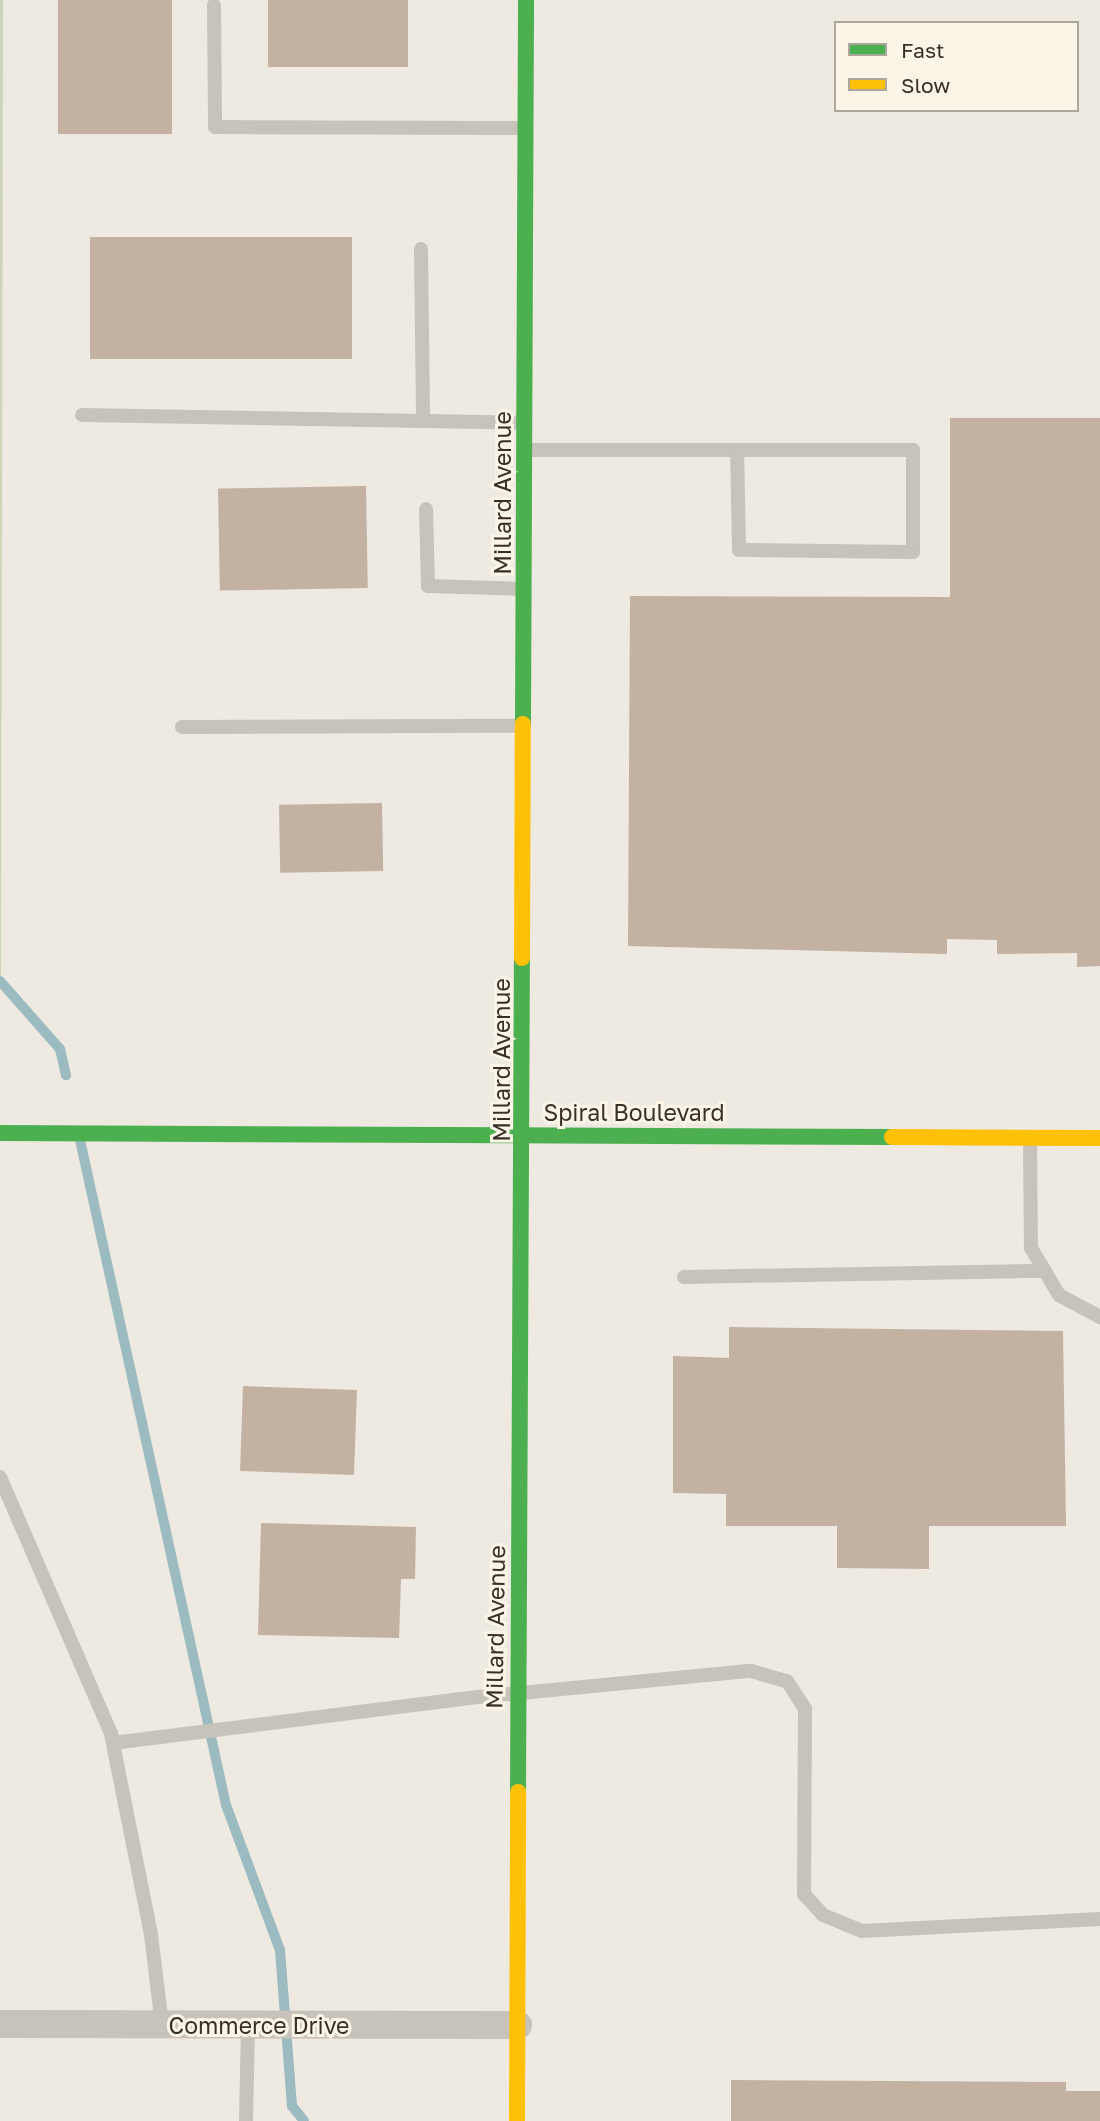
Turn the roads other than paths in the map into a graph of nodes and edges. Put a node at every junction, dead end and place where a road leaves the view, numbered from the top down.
1 (526, 0) edge
2 (214, 5) dead end
3 (525, 128) junction
4 (421, 249) dead end
5 (82, 415) dead end
6 (422, 421) junction
7 (524, 423) junction
8 (524, 450) junction
9 (737, 450) junction
10 (426, 509) dead end
11 (524, 589) junction
12 (524, 726) junction
13 (182, 727) dead end
14 (0, 1133) edge
15 (523, 1134) junction
16 (1030, 1138) junction
17 (1100, 1139) edge
18 (1045, 1271) junction
19 (684, 1277) dead end
20 (1100, 1317) edge
21 (0, 1477) edge
22 (517, 1693) junction
23 (113, 1743) junction
24 (1100, 1919) edge
25 (0, 2024) edge
26 (162, 2024) junction
27 (248, 2025) junction
28 (517, 2025) junction
29 (246, 2121) edge
30 (517, 2121) edge

1 - 3 street, Millard Avenue
2 - 3 lane
3 - 7 street, Millard Avenue
4 - 6 lane
5 - 6 lane
6 - 7 lane
7 - 8 street, Millard Avenue
8 - 9 lane
8 - 11 street, Millard Avenue
9 - 9 lane
10 - 11 lane
11 - 12 street, Millard Avenue
12 - 13 lane
12 - 15 street, Millard Avenue
14 - 15 street, Spiral Boulevard
15 - 16 street, Spiral Boulevard
15 - 22 street, Millard Avenue
16 - 17 street, Spiral Boulevard
16 - 18 lane
18 - 19 lane
18 - 20 lane
21 - 23 lane
22 - 23 lane
22 - 24 lane
22 - 28 street, Millard Avenue
23 - 26 lane
25 - 26 street, Commerce Drive
26 - 27 street, Commerce Drive
27 - 28 street, Commerce Drive
27 - 29 lane
28 - 30 street, Millard Avenue

